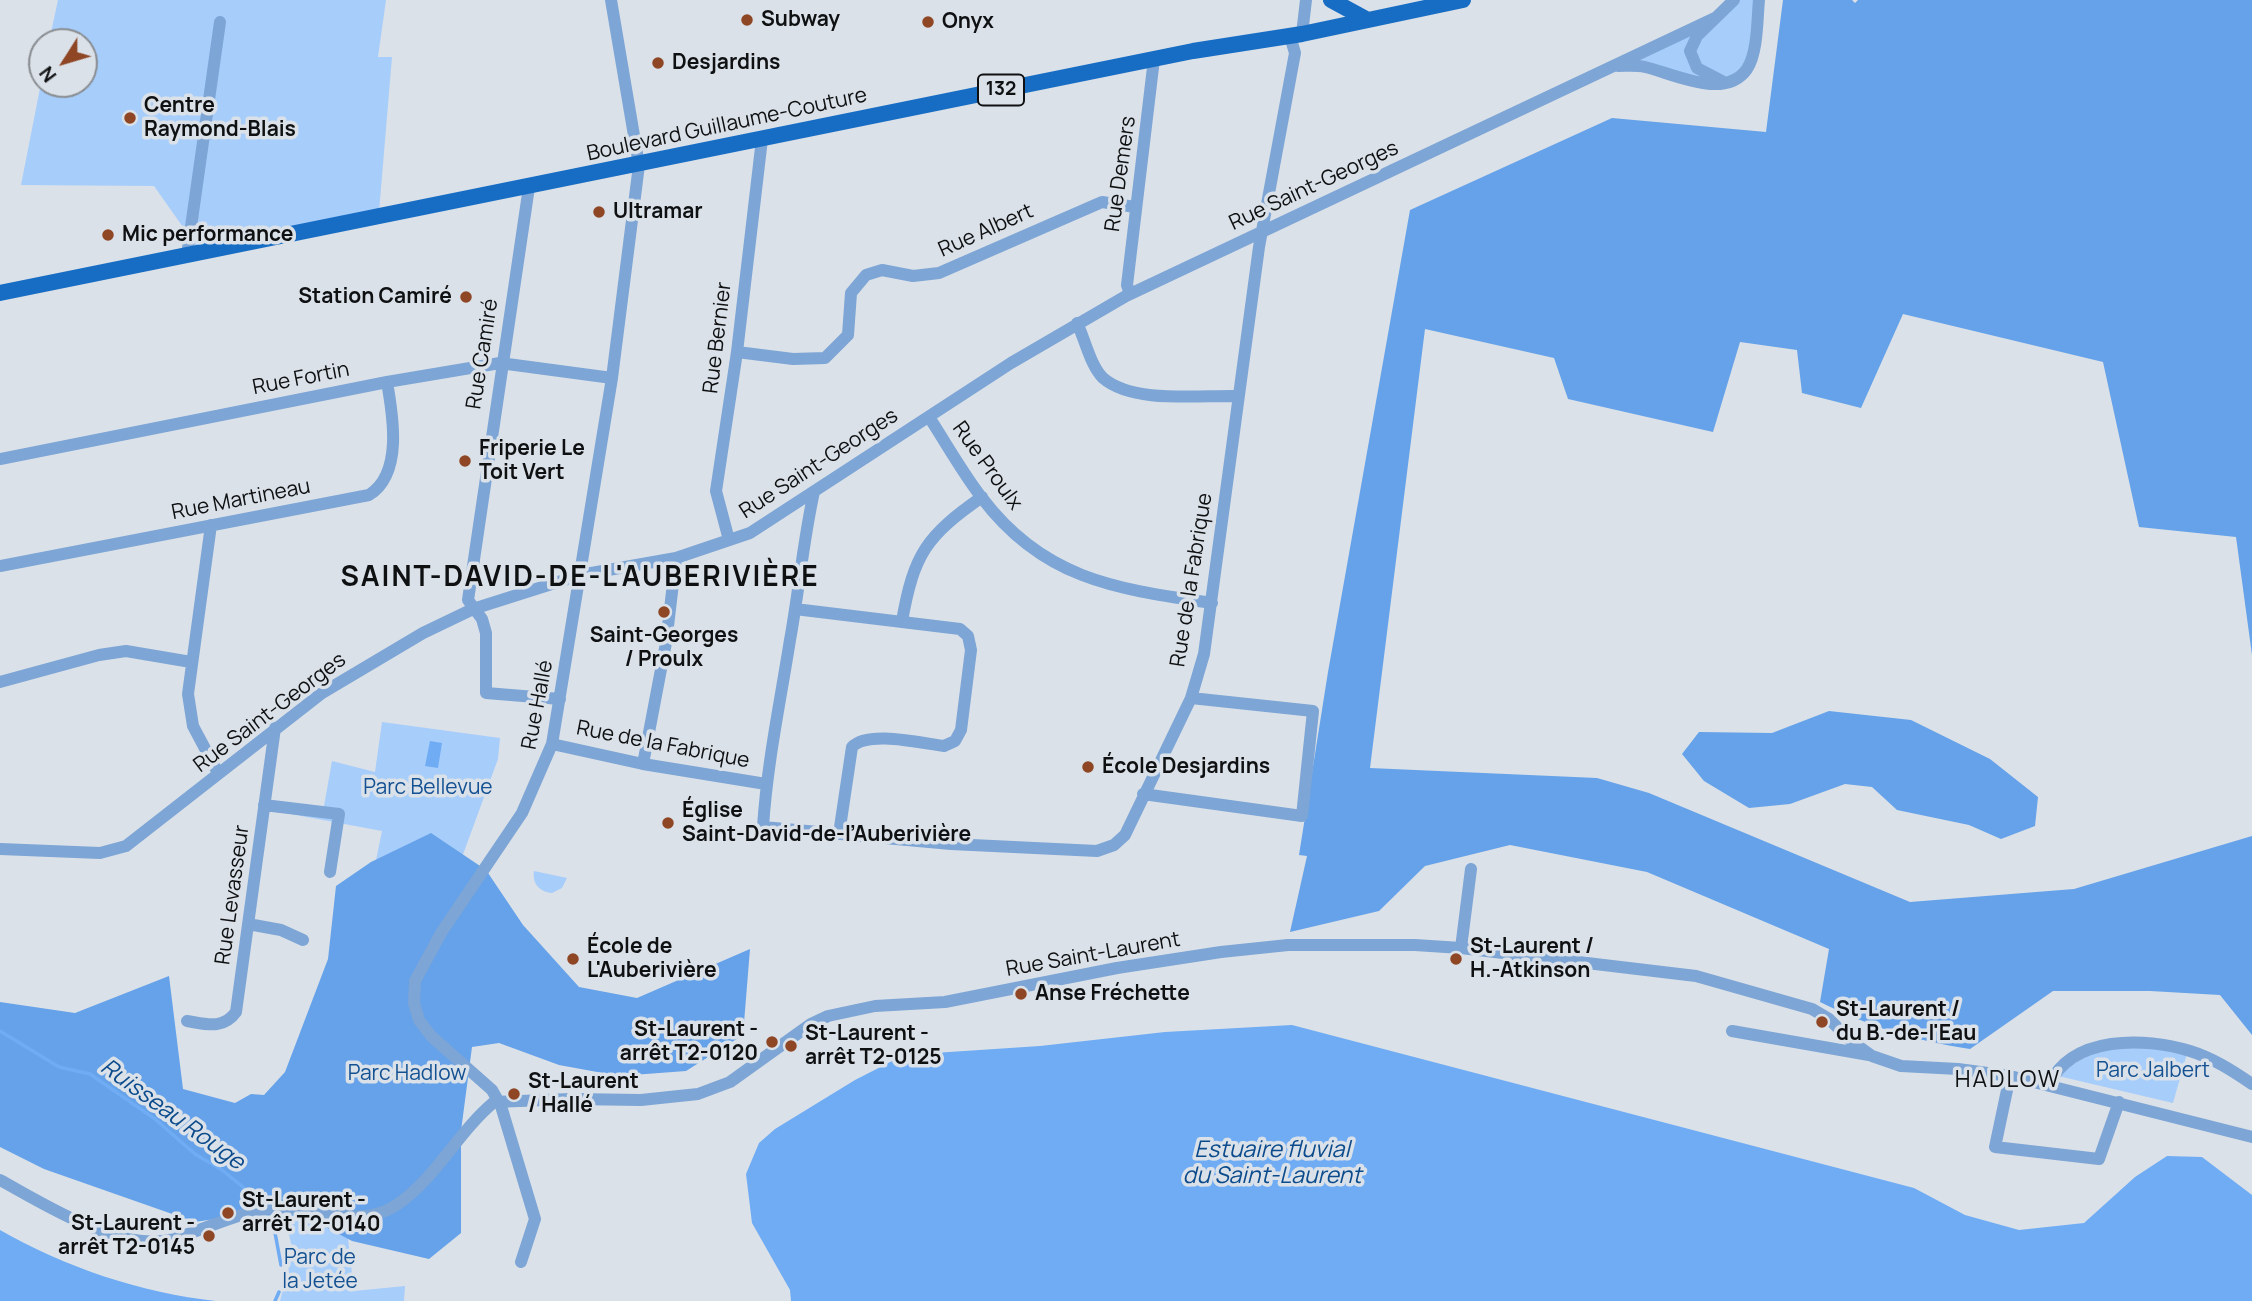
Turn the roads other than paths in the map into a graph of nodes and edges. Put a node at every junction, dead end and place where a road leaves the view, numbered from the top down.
1 (611, 0) edge
2 (1306, 0) edge
3 (1331, 0) edge
4 (1463, 0) edge
5 (1734, 0) edge
6 (1759, 0) edge
7 (1715, 18) junction
8 (1366, 19) junction
9 (220, 22) dead end
10 (1296, 35) junction
11 (1154, 59) junction
12 (1614, 66) junction
13 (1725, 82) junction
14 (762, 139) junction
15 (639, 165) junction
16 (529, 187) junction
17 (1135, 207) junction
18 (1262, 232) junction
19 (187, 255) junction
20 (0, 293) edge
21 (1130, 294) junction
22 (1077, 323) junction
23 (737, 352) junction
24 (500, 363) junction
25 (612, 378) junction
26 (387, 382) junction
27 (1238, 396) junction
28 (929, 417) junction
29 (0, 459) edge
30 (814, 492) junction
31 (982, 498) junction
32 (211, 525) junction
33 (729, 540) junction
34 (676, 558) junction
35 (0, 566) edge
36 (580, 575) junction
37 (1212, 603) junction
38 (473, 609) junction
39 (795, 610) junction
40 (902, 621) junction
41 (191, 662) junction
42 (0, 682) edge
43 (1191, 698) junction
44 (560, 699) junction
45 (275, 728) junction
46 (552, 744) junction
47 (643, 764) junction
48 (218, 773) junction
49 (766, 785) junction
50 (1143, 793) junction
51 (264, 805) junction
52 (839, 834) junction
53 (0, 849) edge
54 (1472, 869) dead end
55 (330, 872) dead end
56 (248, 924) junction
57 (303, 940) dead end
58 (1461, 947) junction
59 (187, 1021) dead end
60 (1732, 1031) dead end
61 (1872, 1056) junction
62 (2010, 1076) junction
63 (2252, 1084) edge
64 (2049, 1085) junction
65 (2119, 1101) junction
66 (499, 1104) junction
67 (2252, 1137) edge
68 (0, 1180) edge
69 (521, 1262) dead end

1 - 15 street, Rue Hallé
2 - 10 street, Rue de la Fabrique
3 - 8 main road
4 - 8 main road, Boulevard Guillaume-Couture / 132
5 - 7 street, Rue Saint-Georges
6 - 13 street
7 - 12 street, Rue Saint-Georges
7 - 13 street, Rue Saint-Georges
8 - 10 main road, Boulevard Guillaume-Couture / 132
9 - 19 street
10 - 11 main road, Boulevard Guillaume-Couture / 132
10 - 18 street, Rue de la Fabrique
11 - 14 main road, Boulevard Guillaume-Couture / 132
11 - 17 street, Rue Demers
12 - 13 street, Rue Saint-Georges
12 - 18 street, Rue Saint-Georges
14 - 15 main road, Boulevard Guillaume-Couture / 132
14 - 23 street, Rue Bernier
15 - 16 main road, Boulevard Guillaume-Couture / 132
15 - 25 street, Rue Hallé
16 - 19 main road, Boulevard Guillaume-Couture / 132
16 - 24 street, Rue Camiré
17 - 21 street, Rue Demers
17 - 23 street, Rue Albert
18 - 21 street, Rue Saint-Georges
18 - 27 street, Rue de la Fabrique
19 - 20 main road, Boulevard Guillaume-Couture / 132
21 - 22 street, Rue Saint-Georges
22 - 27 street
22 - 28 street, Rue Saint-Georges
23 - 33 street, Rue Bernier
24 - 25 street, Rue Fortin
24 - 26 street, Rue Fortin
24 - 38 street, Rue Camiré
25 - 36 street, Rue Hallé
26 - 29 street, Rue Fortin
26 - 32 street, Rue Martineau
27 - 37 street, Rue de la Fabrique
28 - 30 street, Rue Saint-Georges
28 - 31 street, Rue Proulx
30 - 33 street, Rue Saint-Georges
30 - 39 street
31 - 37 street, Rue Proulx
31 - 40 street
32 - 35 street, Rue Martineau
32 - 41 street
33 - 34 street, Rue Saint-Georges
34 - 36 street, Rue Saint-Georges
34 - 47 street
36 - 38 street, Rue Saint-Georges
36 - 44 street, Rue Hallé
37 - 43 street, Rue de la Fabrique
38 - 44 street, Rue Camiré
38 - 45 street, Rue Saint-Georges
39 - 40 street
39 - 49 street
40 - 52 street
41 - 42 street
41 - 48 street
43 - 50 street, Rue de la Fabrique
43 - 50 street
44 - 46 street, Rue Hallé
45 - 48 street, Rue Saint-Georges
45 - 51 street, Rue Levasseur
46 - 47 street, Rue de la Fabrique
46 - 66 street, Rue Hallé
47 - 49 street, Rue de la Fabrique
48 - 53 street, Rue Saint-Georges
49 - 52 street, Rue de la Fabrique
50 - 52 street, Rue de la Fabrique
51 - 55 street
51 - 56 street, Rue Levasseur
54 - 58 street
56 - 57 street
56 - 59 street, Rue Levasseur
58 - 61 street, Rue Saint-Laurent
58 - 66 street, Rue Saint-Laurent
60 - 61 street
61 - 62 street, Rue Saint-Laurent
62 - 64 street, Rue Saint-Laurent
62 - 65 street
63 - 64 street
64 - 65 street, Rue Saint-Laurent
65 - 67 street, Rue Saint-Laurent
66 - 68 street
66 - 69 street, Rue Hallé

